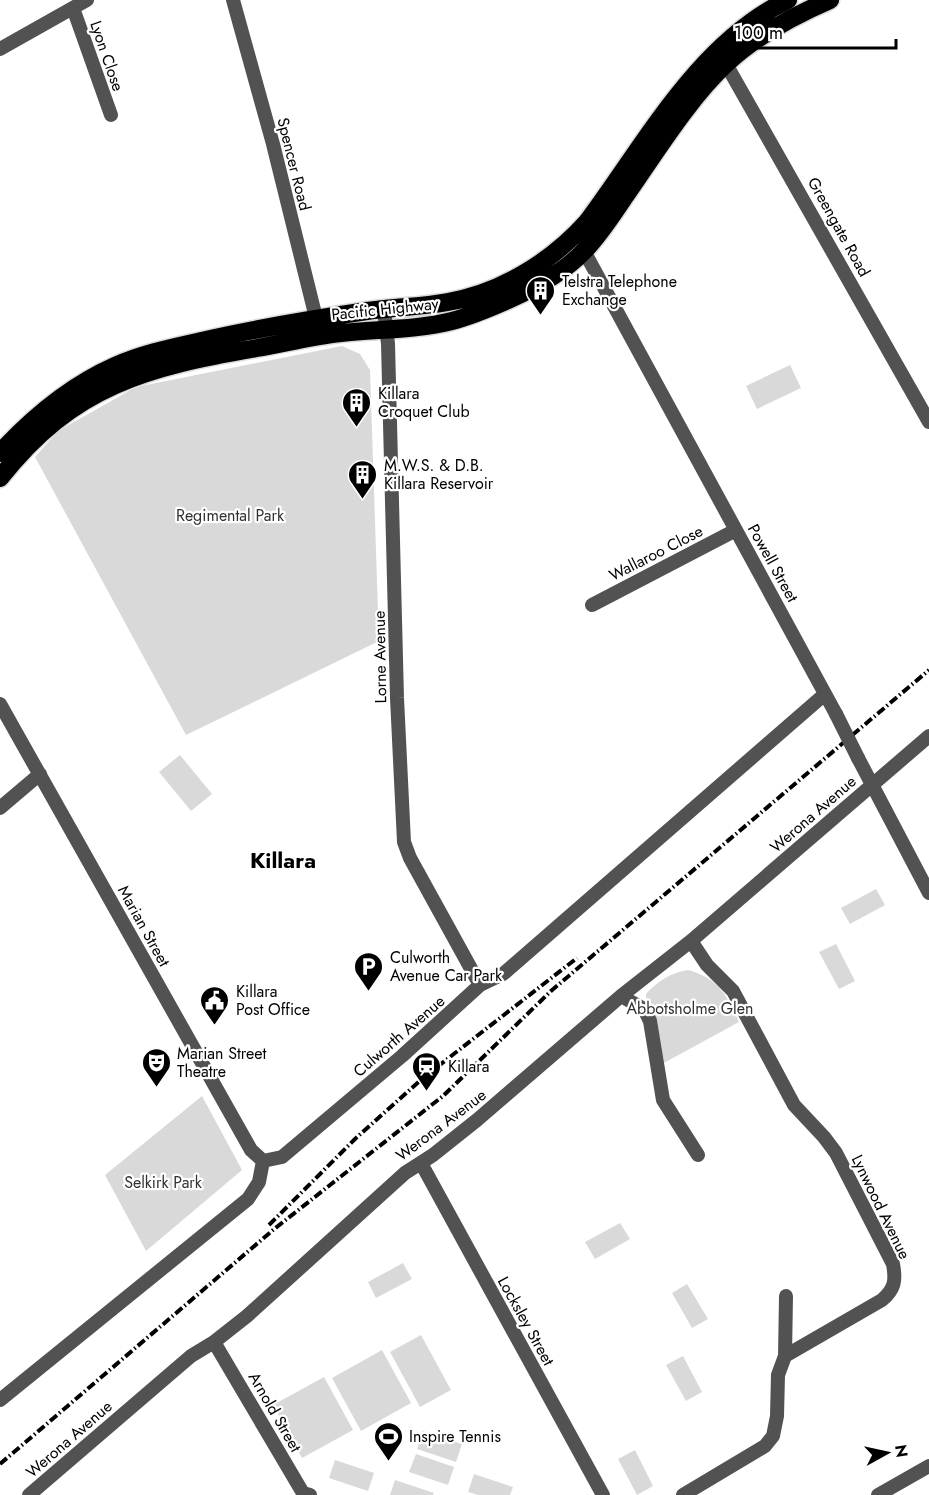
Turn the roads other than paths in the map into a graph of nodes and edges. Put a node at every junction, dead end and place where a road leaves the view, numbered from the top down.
1 (87, 0) edge
2 (233, 0) edge
3 (788, 0) edge
4 (830, 0) edge
5 (73, 8) junction
6 (0, 49) edge
7 (722, 57) junction
8 (111, 115) dead end
9 (584, 251) junction
10 (384, 309) junction
11 (318, 327) junction
12 (387, 328) junction
13 (929, 422) edge
14 (0, 453) edge
15 (0, 478) edge
16 (736, 530) junction
17 (592, 605) dead end
18 (825, 694) junction
19 (0, 704) edge
20 (929, 736) edge
21 (40, 774) junction
22 (872, 785) junction
23 (0, 808) edge
24 (929, 892) edge
25 (691, 941) junction
26 (480, 985) junction
27 (621, 996) junction
28 (698, 1155) dead end
29 (263, 1161) junction
30 (421, 1163) junction
31 (786, 1296) dead end
32 (214, 1342) junction
33 (785, 1356) junction
34 (0, 1400) edge
35 (929, 1466) edge
36 (29, 1495) edge
37 (310, 1495) edge
38 (603, 1495) edge
39 (683, 1495) edge
40 (878, 1495) edge

1 - 5 street
2 - 11 street, Spencer Road
3 - 7 highway, Pacific Highway
4 - 7 highway, Pacific Highway
5 - 6 street
5 - 8 street, Lyon Close
7 - 9 highway, Pacific Highway
7 - 10 highway, Pacific Highway
7 - 13 street, Greengate Road
9 - 12 highway, Pacific Highway
9 - 16 street, Powell Street
10 - 11 highway, Pacific Highway
10 - 12 street, Lorne Avenue
11 - 12 highway, Pacific Highway
11 - 14 highway, Pacific Highway
11 - 15 highway, Pacific Highway
12 - 26 street, Lorne Avenue
16 - 17 street, Wallaroo Close
16 - 18 street, Powell Street
18 - 22 street, Powell Street, bridge
18 - 26 street, Culworth Avenue
19 - 21 street, Marian Street
20 - 22 street, Werona Avenue
21 - 23 street
21 - 29 street, Marian Street
22 - 24 street, Powell Street
22 - 25 street, Werona Avenue
25 - 27 street, Werona Avenue
25 - 33 street, Lynwood Avenue
26 - 29 street, Culworth Avenue
27 - 28 street
27 - 30 street, Werona Avenue
29 - 34 street
30 - 32 street, Werona Avenue
30 - 38 street, Locksley Street
31 - 33 street
32 - 36 street, Werona Avenue
32 - 37 street, Arnold Street
33 - 39 street
35 - 40 street

